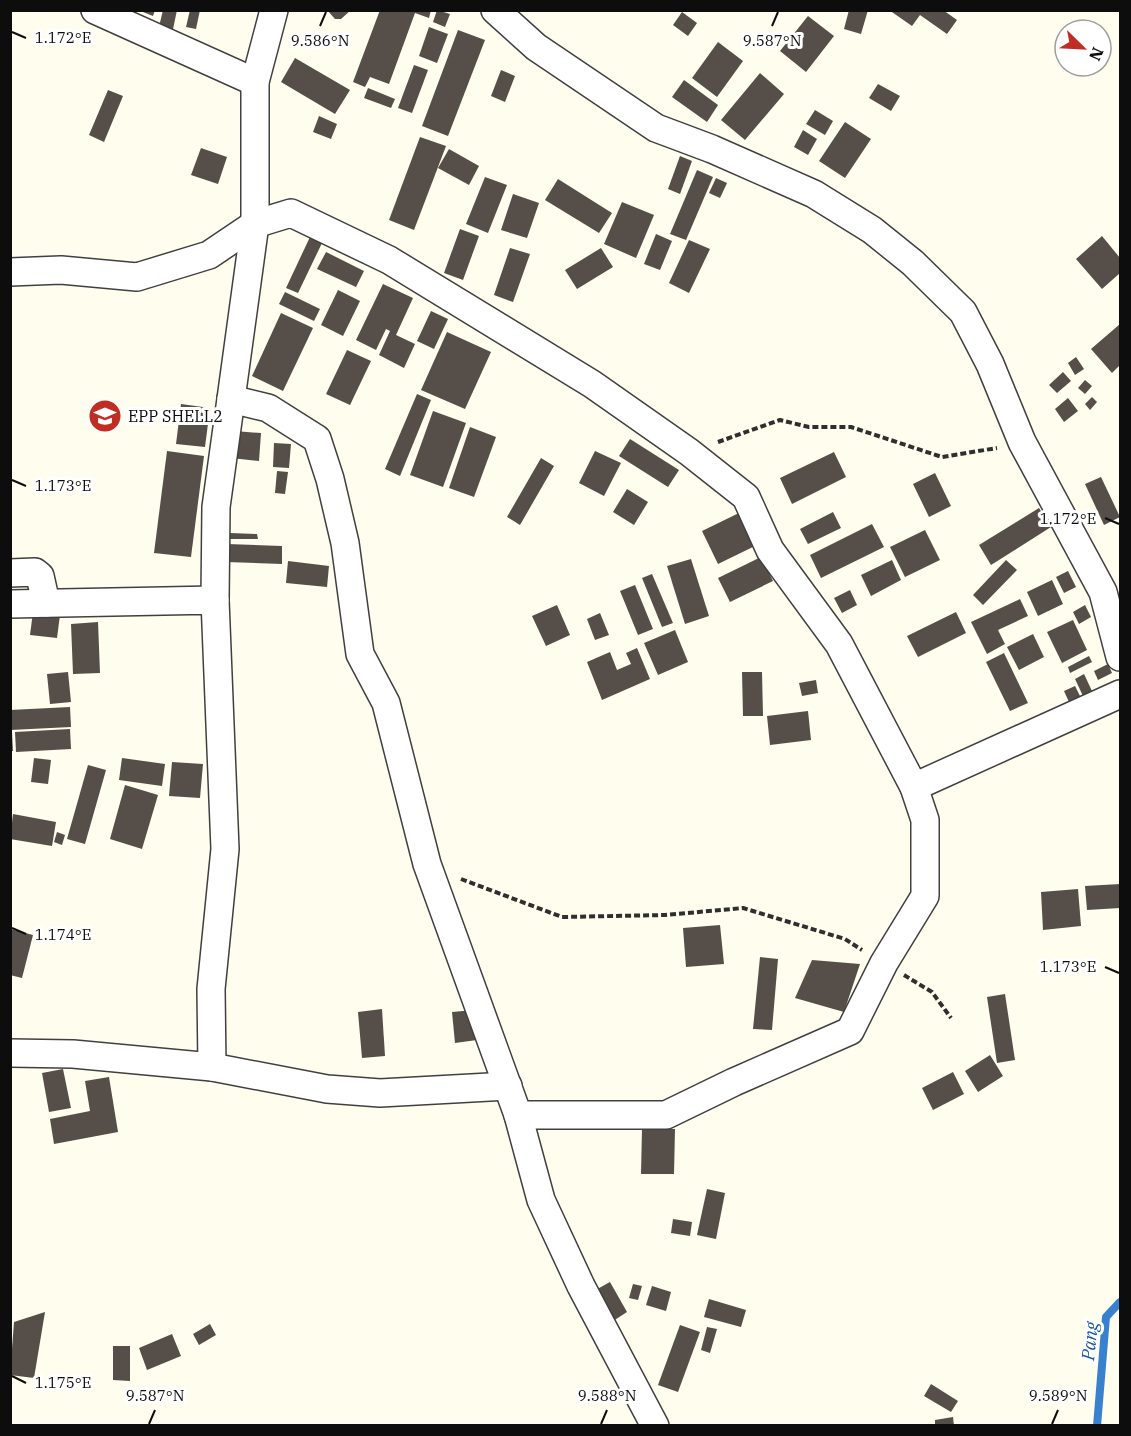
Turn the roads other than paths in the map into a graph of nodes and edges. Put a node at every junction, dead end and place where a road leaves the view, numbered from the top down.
1 (95, 10) edge
2 (274, 10) edge
3 (495, 10) edge
4 (255, 82) junction
5 (255, 224) junction
6 (10, 272) edge
7 (231, 399) junction
8 (10, 573) edge
9 (215, 600) junction
10 (10, 603) edge
11 (46, 603) junction
12 (1120, 657) edge
13 (1120, 694) edge
14 (914, 787) junction
15 (10, 1053) edge
16 (212, 1067) junction
17 (508, 1086) junction
18 (518, 1115) junction
19 (655, 1425) edge

1 - 4 street
2 - 4 street
3 - 12 street
4 - 5 street
5 - 6 street
5 - 7 street
5 - 14 street
7 - 9 street
7 - 17 street
8 - 11 street
9 - 11 street
9 - 16 street
10 - 11 street
13 - 14 street
14 - 18 street
15 - 16 street
16 - 17 street
17 - 18 street
18 - 19 street

